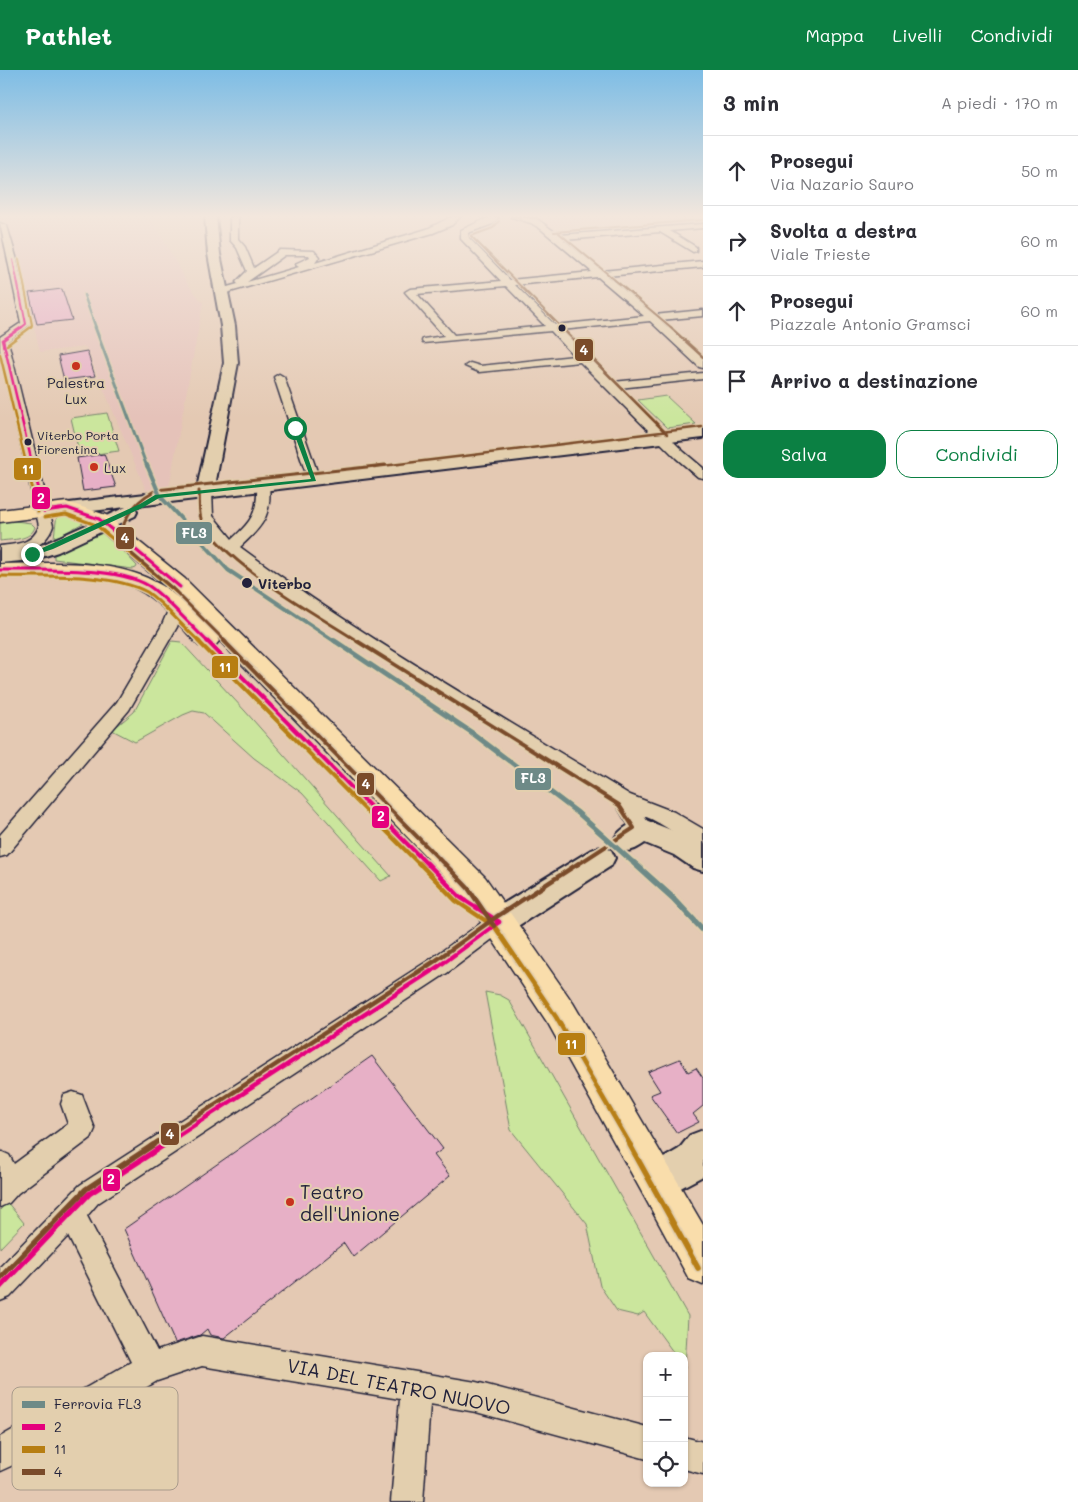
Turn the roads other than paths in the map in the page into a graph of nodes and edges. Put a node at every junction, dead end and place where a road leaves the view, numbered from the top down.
1 (20, 284) edge
2 (226, 284) edge
3 (236, 284) edge
4 (245, 284) edge
5 (499, 284) edge
6 (509, 284) edge
7 (611, 284) edge
8 (227, 289) junction
9 (703, 313) edge
10 (653, 319) junction
11 (554, 327) junction
12 (451, 338) junction
13 (427, 341) dead end
14 (583, 358) junction
15 (703, 365) edge
16 (470, 366) dead end
17 (703, 376) edge
18 (279, 377) dead end
19 (610, 386) junction
20 (703, 433) edge
21 (663, 438) junction
22 (703, 474) edge
23 (314, 480) junction
24 (262, 485) junction
25 (205, 491) junction
26 (149, 501) junction
27 (68, 508) junction
28 (6, 516) edge
29 (45, 518) junction
30 (104, 522) junction
31 (231, 547) junction
32 (0, 550) edge
33 (137, 550) junction
34 (0, 557) edge
35 (0, 570) edge
36 (175, 609) junction
37 (623, 800) junction
38 (635, 835) joint
39 (703, 839) edge
40 (0, 849) edge
41 (602, 858) dead end
42 (703, 860) edge
43 (499, 922) junction
44 (73, 1104) dead end
45 (703, 1148) edge
46 (3, 1181) edge
47 (658, 1182) junction
48 (80, 1203) junction
49 (703, 1265) edge
50 (0, 1287) edge
51 (150, 1368) junction
52 (117, 1387) edge
53 (416, 1387) junction
54 (643, 1442) edge
55 (12, 1448) edge
56 (688, 1454) edge
57 (0, 1455) edge
58 (703, 1458) edge
59 (407, 1502) edge

1 - 29 street
2 - 8 main road
3 - 8 street
4 - 8 street
5 - 12 street
6 - 11 street
7 - 10 street
8 - 25 main road
9 - 10 street
10 - 11 street
10 - 15 street
11 - 12 street
11 - 14 street
12 - 13 street
14 - 16 street
14 - 19 street
17 - 19 street
18 - 23 street
19 - 21 street
20 - 21 main road
21 - 22 street
21 - 23 main road
23 - 24 main road
24 - 25 main road
24 - 31 street
25 - 26 main road
25 - 31 street
26 - 27 main road
26 - 30 main road
26 - 33 main road
27 - 29 main road
27 - 30 main road
28 - 29 main road
29 - 32 street
30 - 33 main road
30 - 34 main road
31 - 37 street
33 - 43 main road
35 - 36 main road
36 - 40 street
36 - 43 main road
37 - 38 street
37 - 39 street
38 - 42 main road
41 - 43 main road
43 - 47 main road
43 - 48 street
44 - 46 street
45 - 47 main road
47 - 49 main road
48 - 50 street
48 - 51 street
51 - 52 street, VIA DEL TEATRO NUOVO
51 - 53 street, VIA DEL TEATRO NUOVO
53 - 54 street, VIA DEL TEATRO NUOVO
53 - 59 street
55 - 57 street, VIA DEL TEATRO NUOVO
56 - 58 street

